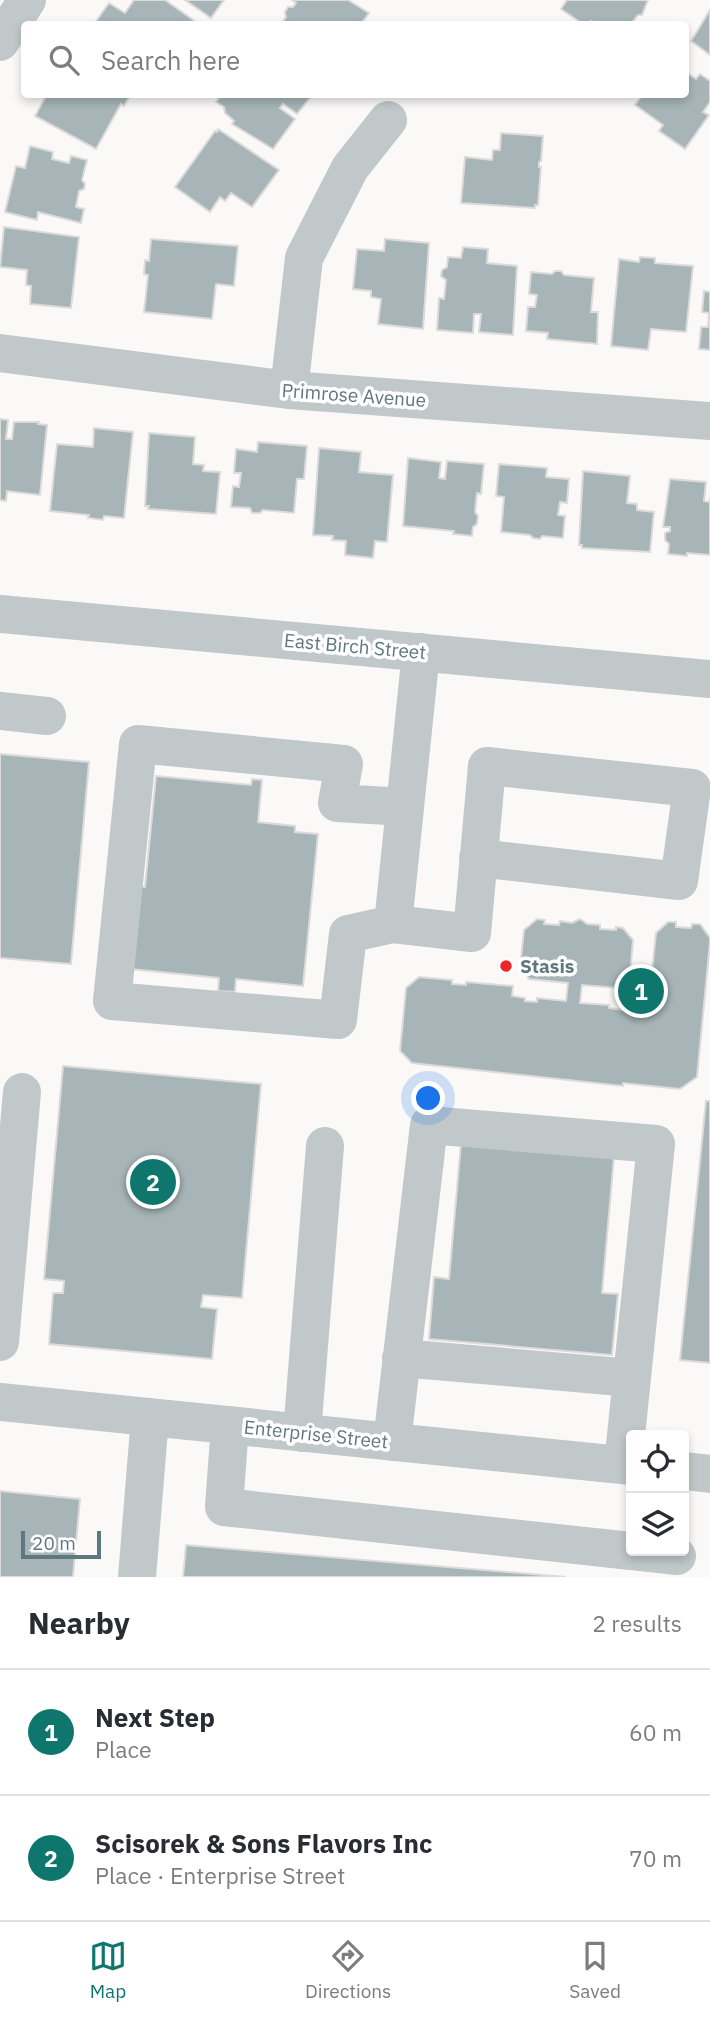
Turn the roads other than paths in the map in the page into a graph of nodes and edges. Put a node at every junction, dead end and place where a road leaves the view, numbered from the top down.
1 (27, 0) edge
2 (0, 42) edge
3 (388, 120) dead end
4 (0, 353) edge
5 (289, 390) junction
6 (710, 421) edge
7 (0, 614) edge
8 (421, 652) junction
9 (710, 679) edge
10 (0, 711) edge
11 (47, 716) dead end
12 (405, 807) junction
13 (478, 858) junction
14 (393, 924) junction
15 (22, 1091) dead end
16 (325, 1146) dead end
17 (0, 1342) edge
18 (401, 1358) junction
19 (632, 1378) junction
20 (0, 1402) edge
21 (150, 1417) junction
22 (230, 1425) junction
23 (629, 1430) edge
24 (302, 1433) junction
25 (392, 1442) junction
26 (626, 1466) edge
27 (626, 1550) edge
28 (654, 1556) edge
29 (677, 1561) edge
30 (137, 1577) edge

1 - 2 street
3 - 5 street
4 - 5 street, Primrose Avenue
5 - 6 street, Primrose Avenue
7 - 8 street, East Birch Street
8 - 9 street, East Birch Street
8 - 12 street
10 - 11 street
12 - 14 street
12 - 14 street
13 - 13 street
13 - 14 street
15 - 17 street
16 - 24 street
18 - 19 street
18 - 19 street
18 - 25 street
19 - 23 street
20 - 21 street, Enterprise Street
21 - 22 street, Enterprise Street
21 - 30 street
22 - 24 street, Enterprise Street
22 - 27 street
24 - 25 street, Enterprise Street
25 - 26 street, Enterprise Street
28 - 29 street

